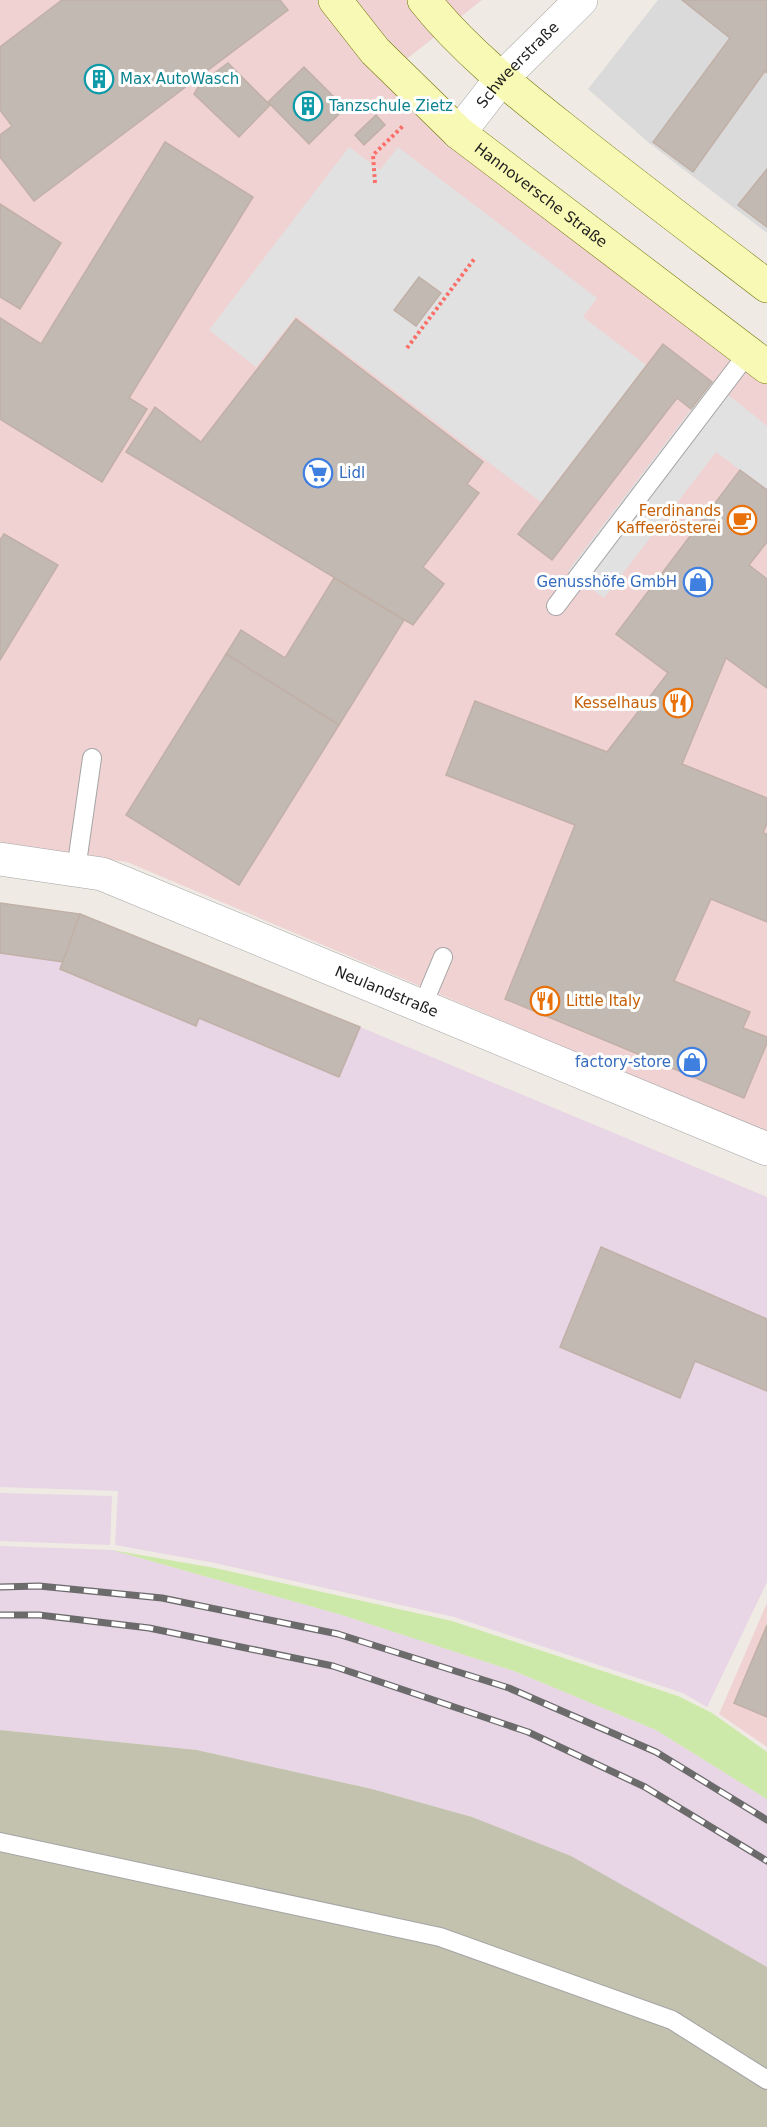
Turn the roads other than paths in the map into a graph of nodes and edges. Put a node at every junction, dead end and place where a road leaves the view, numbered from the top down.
1 (335, 0) edge
2 (424, 0) edge
3 (581, 0) edge
4 (501, 79) junction
5 (459, 133) junction
6 (767, 286) edge
7 (757, 360) edge
8 (556, 606) dead end
9 (92, 758) dead end
10 (0, 859) edge
11 (76, 870) junction
12 (443, 957) dead end
13 (422, 1006) junction
14 (767, 1149) edge
15 (0, 1842) edge
16 (767, 2080) edge

1 - 5 main road, Hannoversche Straße
2 - 4 main road
3 - 4 street, Schweerstraße
4 - 5 street, Schweerstraße
4 - 6 main road
5 - 7 main road, Hannoversche Straße
7 - 8 lane
9 - 11 lane
10 - 11 street, Neulandstraße
11 - 13 street, Neulandstraße
12 - 13 lane
13 - 14 street, Neulandstraße
15 - 16 lane

